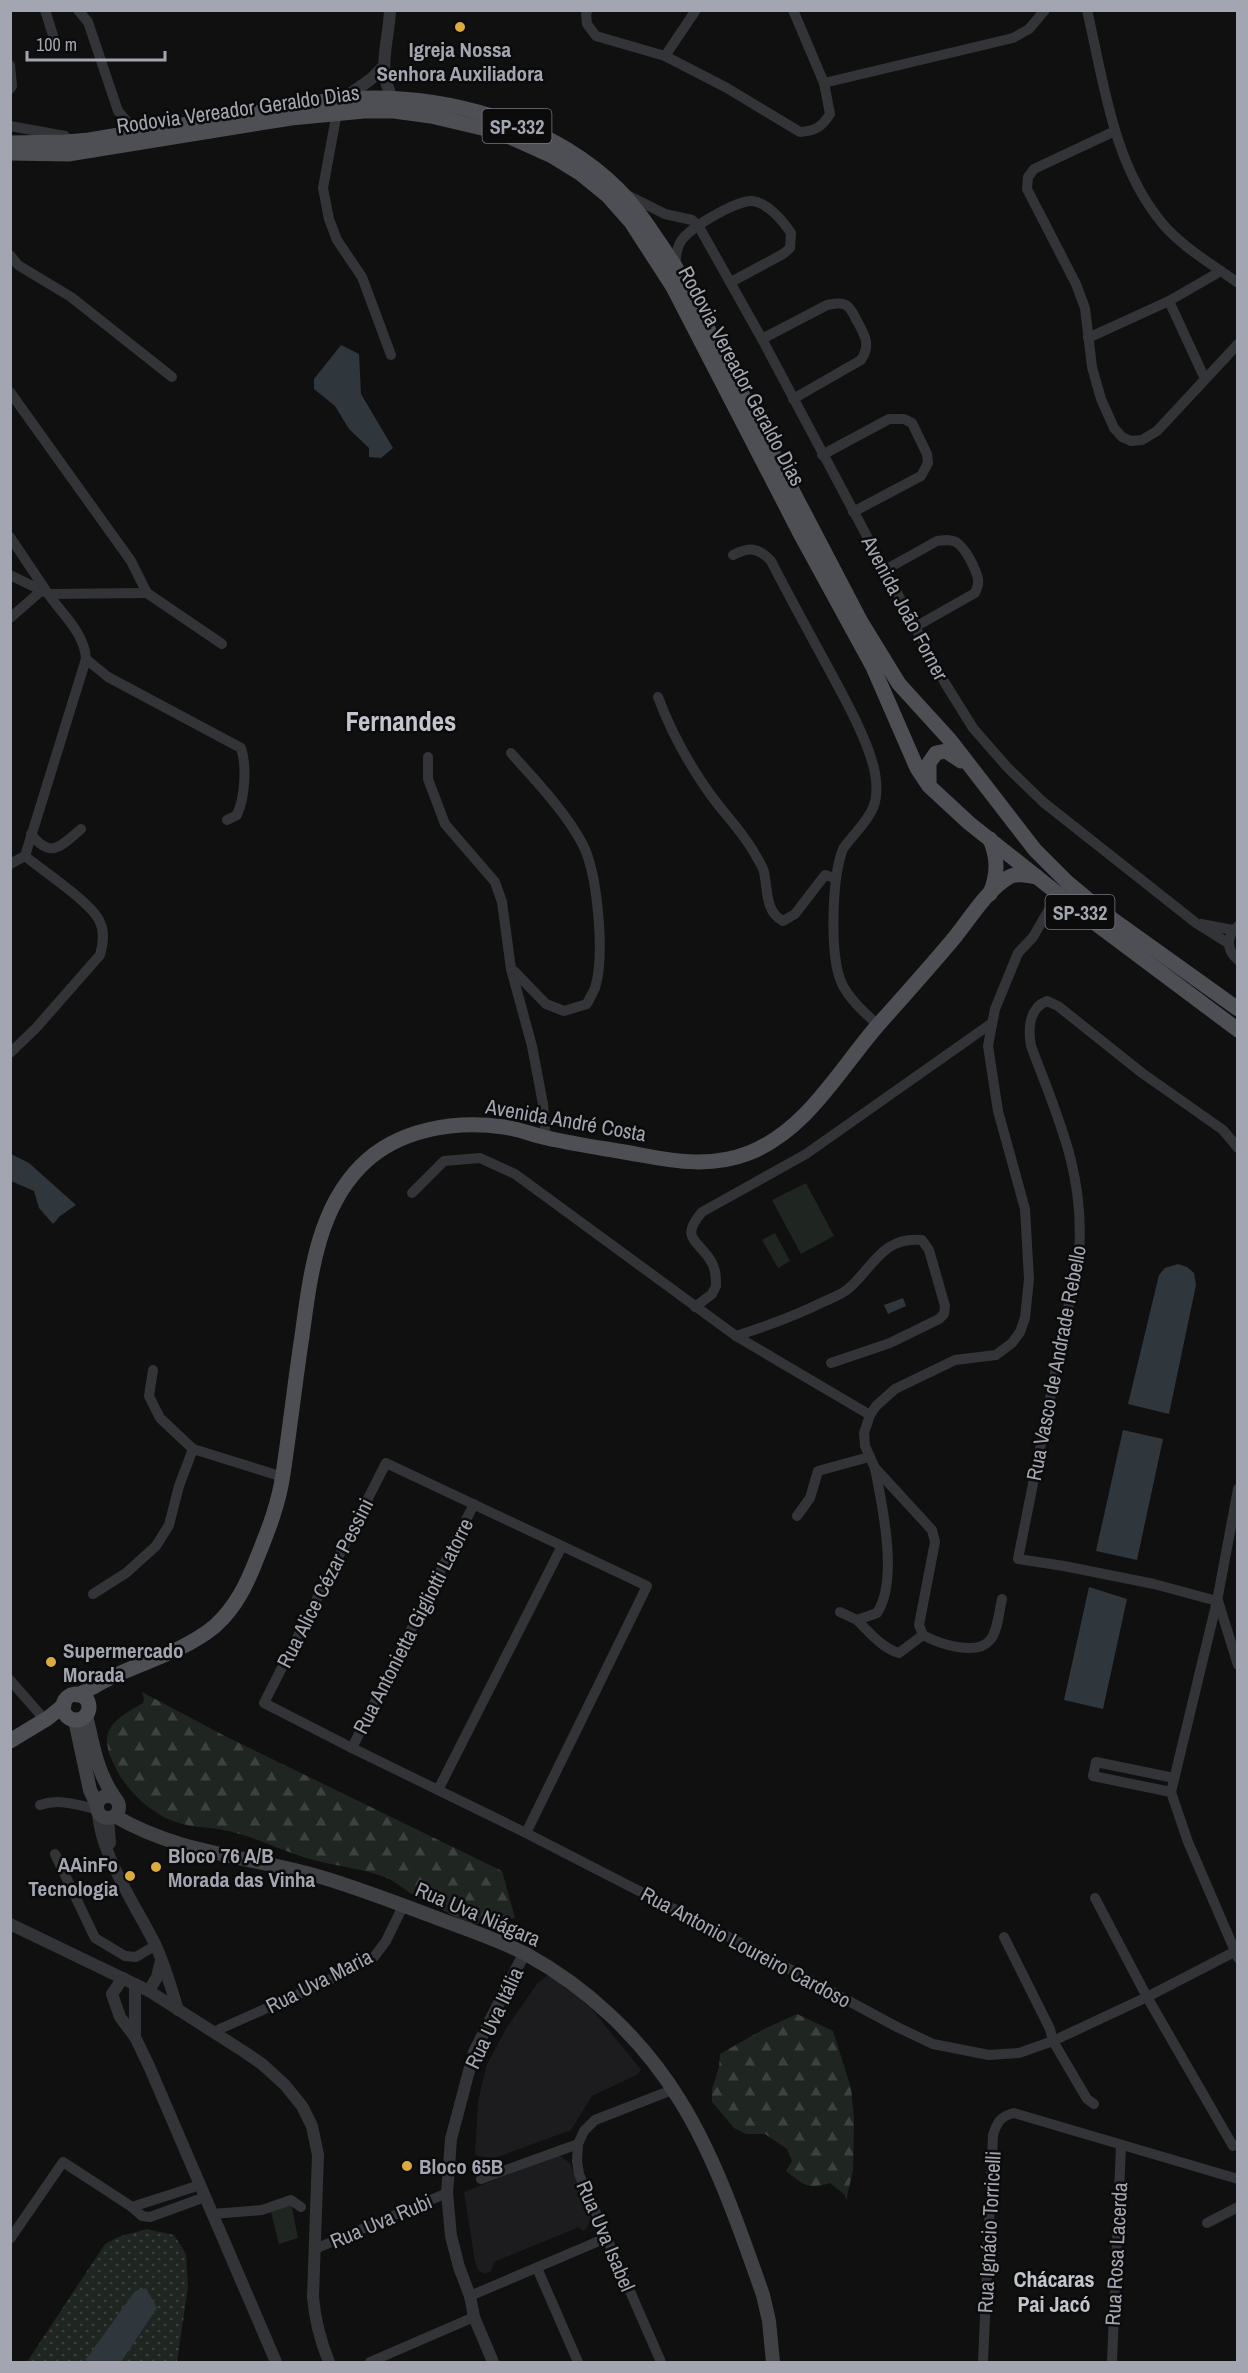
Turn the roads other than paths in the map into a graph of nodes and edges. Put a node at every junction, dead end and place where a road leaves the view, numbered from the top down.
1 (45, 10) edge
2 (78, 10) edge
3 (390, 10) edge
4 (588, 10) edge
5 (696, 10) edge
6 (793, 10) edge
7 (1045, 10) edge
8 (1087, 10) edge
9 (56, 45) dead end
10 (665, 56) junction
11 (10, 65) edge
12 (383, 67) junction
13 (824, 83) junction
14 (10, 89) edge
15 (393, 99) junction
16 (340, 106) junction
17 (10, 126) edge
18 (1115, 131) junction
19 (136, 132) junction
20 (89, 140) junction
21 (11, 148) edge
22 (618, 190) junction
23 (698, 225) junction
24 (10, 255) edge
25 (675, 266) junction
26 (1221, 271) junction
27 (731, 282) junction
28 (1238, 283) edge
29 (1169, 301) junction
30 (1088, 338) junction
31 (762, 339) junction
32 (1238, 344) edge
33 (391, 354) dead end
34 (172, 377) dead end
35 (1205, 379) junction
36 (10, 392) edge
37 (793, 399) junction
38 (822, 455) junction
39 (853, 512) junction
40 (10, 537) edge
41 (733, 555) dead end
42 (885, 570) junction
43 (10, 576) edge
44 (44, 593) junction
45 (147, 593) junction
46 (10, 618) edge
47 (915, 627) junction
48 (222, 644) dead end
49 (86, 654) junction
50 (658, 697) dead end
51 (512, 753) dead end
52 (428, 757) dead end
53 (978, 774) junction
54 (929, 786) junction
55 (228, 819) dead end
56 (81, 829) dead end
57 (31, 834) junction
58 (990, 839) junction
59 (25, 856) junction
60 (10, 864) edge
61 (1038, 877) junction
62 (835, 878) junction
63 (990, 894) junction
64 (1058, 894) junction
65 (1196, 923) junction
66 (1235, 928) edge
67 (1228, 943) junction
68 (1238, 960) edge
69 (512, 969) junction
70 (1238, 1009) edge
71 (992, 1023) junction
72 (878, 1025) junction
73 (1238, 1030) edge
74 (10, 1053) edge
75 (546, 1138) junction
76 (1238, 1148) edge
77 (412, 1193) dead end
78 (695, 1307) junction
79 (736, 1336) junction
80 (831, 1363) dead end
81 (153, 1370) dead end
82 (870, 1415) junction
83 (193, 1449) junction
84 (869, 1457) junction
85 (875, 1468) junction
86 (283, 1477) junction
87 (1238, 1489) edge
88 (474, 1504) junction
89 (797, 1516) dead end
90 (562, 1546) junction
91 (93, 1594) dead end
92 (1002, 1599) dead end
93 (1217, 1601) junction
94 (840, 1612) dead end
95 (857, 1620) junction
96 (922, 1635) junction
97 (1238, 1665) edge
98 (10, 1680) edge
99 (100, 1684) junction
100 (264, 1703) joint
101 (76, 1714) junction
102 (47, 1719) junction
103 (10, 1742) edge
104 (352, 1748) junction
105 (1174, 1779) junction
106 (438, 1790) junction
107 (1171, 1792) junction
108 (40, 1805) dead end
109 (107, 1809) junction
110 (526, 1833) junction
111 (55, 1854) dead end
112 (1095, 1898) dead end
113 (403, 1906) junction
114 (10, 1924) edge
115 (1004, 1936) dead end
116 (156, 1945) junction
117 (1236, 1953) edge
118 (524, 1954) junction
119 (162, 1959) junction
120 (101, 1968) junction
121 (123, 1978) junction
122 (135, 1983) junction
123 (152, 1993) junction
124 (112, 1994) junction
125 (1147, 1996) junction
126 (134, 2009) junction
127 (178, 2010) junction
128 (213, 2032) junction
129 (135, 2037) junction
130 (1053, 2041) junction
131 (672, 2090) junction
132 (1094, 2104) dead end
133 (578, 2144) junction
134 (1121, 2145) junction
135 (1233, 2146) dead end
136 (1238, 2179) edge
137 (481, 2180) dead end
138 (200, 2185) junction
139 (447, 2193) junction
140 (206, 2198) junction
141 (132, 2206) junction
142 (301, 2207) dead end
143 (1238, 2207) edge
144 (212, 2214) junction
145 (1207, 2223) dead end
146 (606, 2238) junction
147 (10, 2239) edge
148 (315, 2249) junction
149 (537, 2268) junction
150 (470, 2296) junction
151 (474, 2318) junction
152 (276, 2362) edge
153 (329, 2362) edge
154 (370, 2362) edge
155 (494, 2362) edge
156 (578, 2362) edge
157 (661, 2362) edge
158 (773, 2362) edge
159 (983, 2362) edge
160 (1112, 2362) edge

1 - 9 street
2 - 19 street
3 - 12 street
4 - 10 street
5 - 10 street
6 - 13 street
7 - 13 street
8 - 18 street
10 - 13 street
11 - 14 street
12 - 15 street
12 - 16 street
15 - 16 main road, Rodovia Vereador Geraldo Dias / SP-332
15 - 22 main road, Rodovia Vereador Geraldo Dias / SP-332
16 - 19 main road, Rodovia Vereador Geraldo Dias / SP-332
16 - 21 main road, Rodovia Vereador Geraldo Dias / SP-332
16 - 33 street
16 - 54 main road, Rodovia Vereador Geraldo Dias / SP-332
17 - 20 street
18 - 26 street
18 - 30 street
19 - 20 main road, Rodovia Vereador Geraldo Dias / SP-332
20 - 21 main road, Rodovia Vereador Geraldo Dias / SP-332
22 - 23 street
22 - 25 main road, Rodovia Vereador Geraldo Dias / SP-332
23 - 25 street
23 - 27 street, Avenida João Forner
23 - 27 street
24 - 34 street
25 - 53 main road, Rodovia Vereador Geraldo Dias / SP-332
26 - 28 street
26 - 29 street
27 - 31 street, Avenida João Forner
29 - 30 street
29 - 35 street
30 - 35 street
31 - 37 street, Avenida João Forner
31 - 37 street
32 - 35 street
36 - 45 street
37 - 38 street, Avenida João Forner
38 - 39 street, Avenida João Forner
38 - 39 street
39 - 42 street, Avenida João Forner
40 - 44 street
41 - 62 street
42 - 47 street, Avenida João Forner
42 - 47 street
43 - 44 street
44 - 45 street
44 - 46 street
44 - 49 street
45 - 48 street
47 - 65 street, Avenida João Forner
49 - 55 street
49 - 57 street
50 - 62 street
51 - 69 street
52 - 69 street
53 - 54 main road
53 - 70 main road, Rodovia Vereador Geraldo Dias / SP-332
54 - 58 main road, Rodovia Vereador Geraldo Dias / SP-332
56 - 57 street
57 - 59 street
58 - 61 main road, Rodovia Vereador Geraldo Dias / SP-332
58 - 63 main road, Avenida André Costa
59 - 60 street
59 - 74 street
61 - 63 main road, Avenida André Costa
61 - 64 main road, Rodovia Vereador Geraldo Dias / SP-332
62 - 72 street
63 - 72 main road, Avenida André Costa
64 - 71 street
64 - 73 main road, Rodovia Vereador Geraldo Dias / SP-332
65 - 66 street, Avenida João Forner
65 - 67 street, Avenida João Forner
66 - 67 street
67 - 68 street
69 - 75 street
71 - 78 street
71 - 82 street
72 - 75 main road, Avenida André Costa
75 - 86 main road, Avenida André Costa
76 - 93 street, Rua Vasco de Andrade Rebello
77 - 78 street
78 - 79 street
79 - 80 street
79 - 82 street
81 - 83 street
82 - 84 street
83 - 86 street
83 - 91 street
84 - 85 street
84 - 89 street
85 - 95 street
85 - 96 street
86 - 99 main road, Avenida André Costa
87 - 93 street
88 - 90 street
88 - 100 street, Rua Alice Cézar Pessini
88 - 104 street, Rua Antonietta Gigliotti Latorre
90 - 106 street
90 - 110 street
92 - 96 street
93 - 97 street
93 - 105 street
94 - 95 street
95 - 96 street
98 - 102 street
99 - 101 main road
99 - 101 main road, Avenida André Costa
100 - 104 street, Rua Antonio Loureiro Cardoso
101 - 102 main road
101 - 109 main road, Rua Uva Niágara
101 - 109 main road, Rua Uva Niágara
102 - 103 main road
104 - 106 street, Rua Antonio Loureiro Cardoso
105 - 107 street
105 - 107 street
106 - 110 street, Rua Antonio Loureiro Cardoso
107 - 117 street
108 - 109 street
109 - 113 main road, Rua Uva Niágara
109 - 116 street
110 - 130 street, Rua Antonio Loureiro Cardoso
111 - 116 street
112 - 125 street
113 - 118 main road, Rua Uva Niágara
113 - 128 street, Rua Uva Maria
114 - 120 street
115 - 130 street
116 - 119 street
117 - 125 street, Rua Antonio Loureiro Cardoso
118 - 131 main road, Rua Uva Niágara
118 - 139 street, Rua Uva Itália
119 - 123 street
119 - 127 street
120 - 121 street
120 - 124 street
121 - 122 street
121 - 124 street
122 - 123 street
122 - 126 street
123 - 126 street
123 - 127 street
124 - 129 street
125 - 130 street, Rua Antonio Loureiro Cardoso
125 - 135 street
126 - 129 street
127 - 128 street
128 - 148 street
129 - 138 street
130 - 132 street
131 - 133 street
131 - 158 main road, Rua Uva Niágara
133 - 137 street
133 - 146 street, Rua Uva Isabel
134 - 136 street
134 - 159 street, Rua Ignácio Torricelli
134 - 160 street, Rua Rosa Lacerda
138 - 140 street
138 - 141 street
139 - 148 street, Rua Uva Rubi
139 - 150 street, Rua Uva Itália
140 - 141 street
140 - 144 street
141 - 147 street
142 - 144 street
143 - 145 street
144 - 152 street
146 - 149 street
146 - 157 street, Rua Uva Isabel
148 - 153 street
149 - 150 street
149 - 156 street
150 - 151 street, Rua Uva Itália
151 - 154 street
151 - 155 street, Rua Uva Itália

